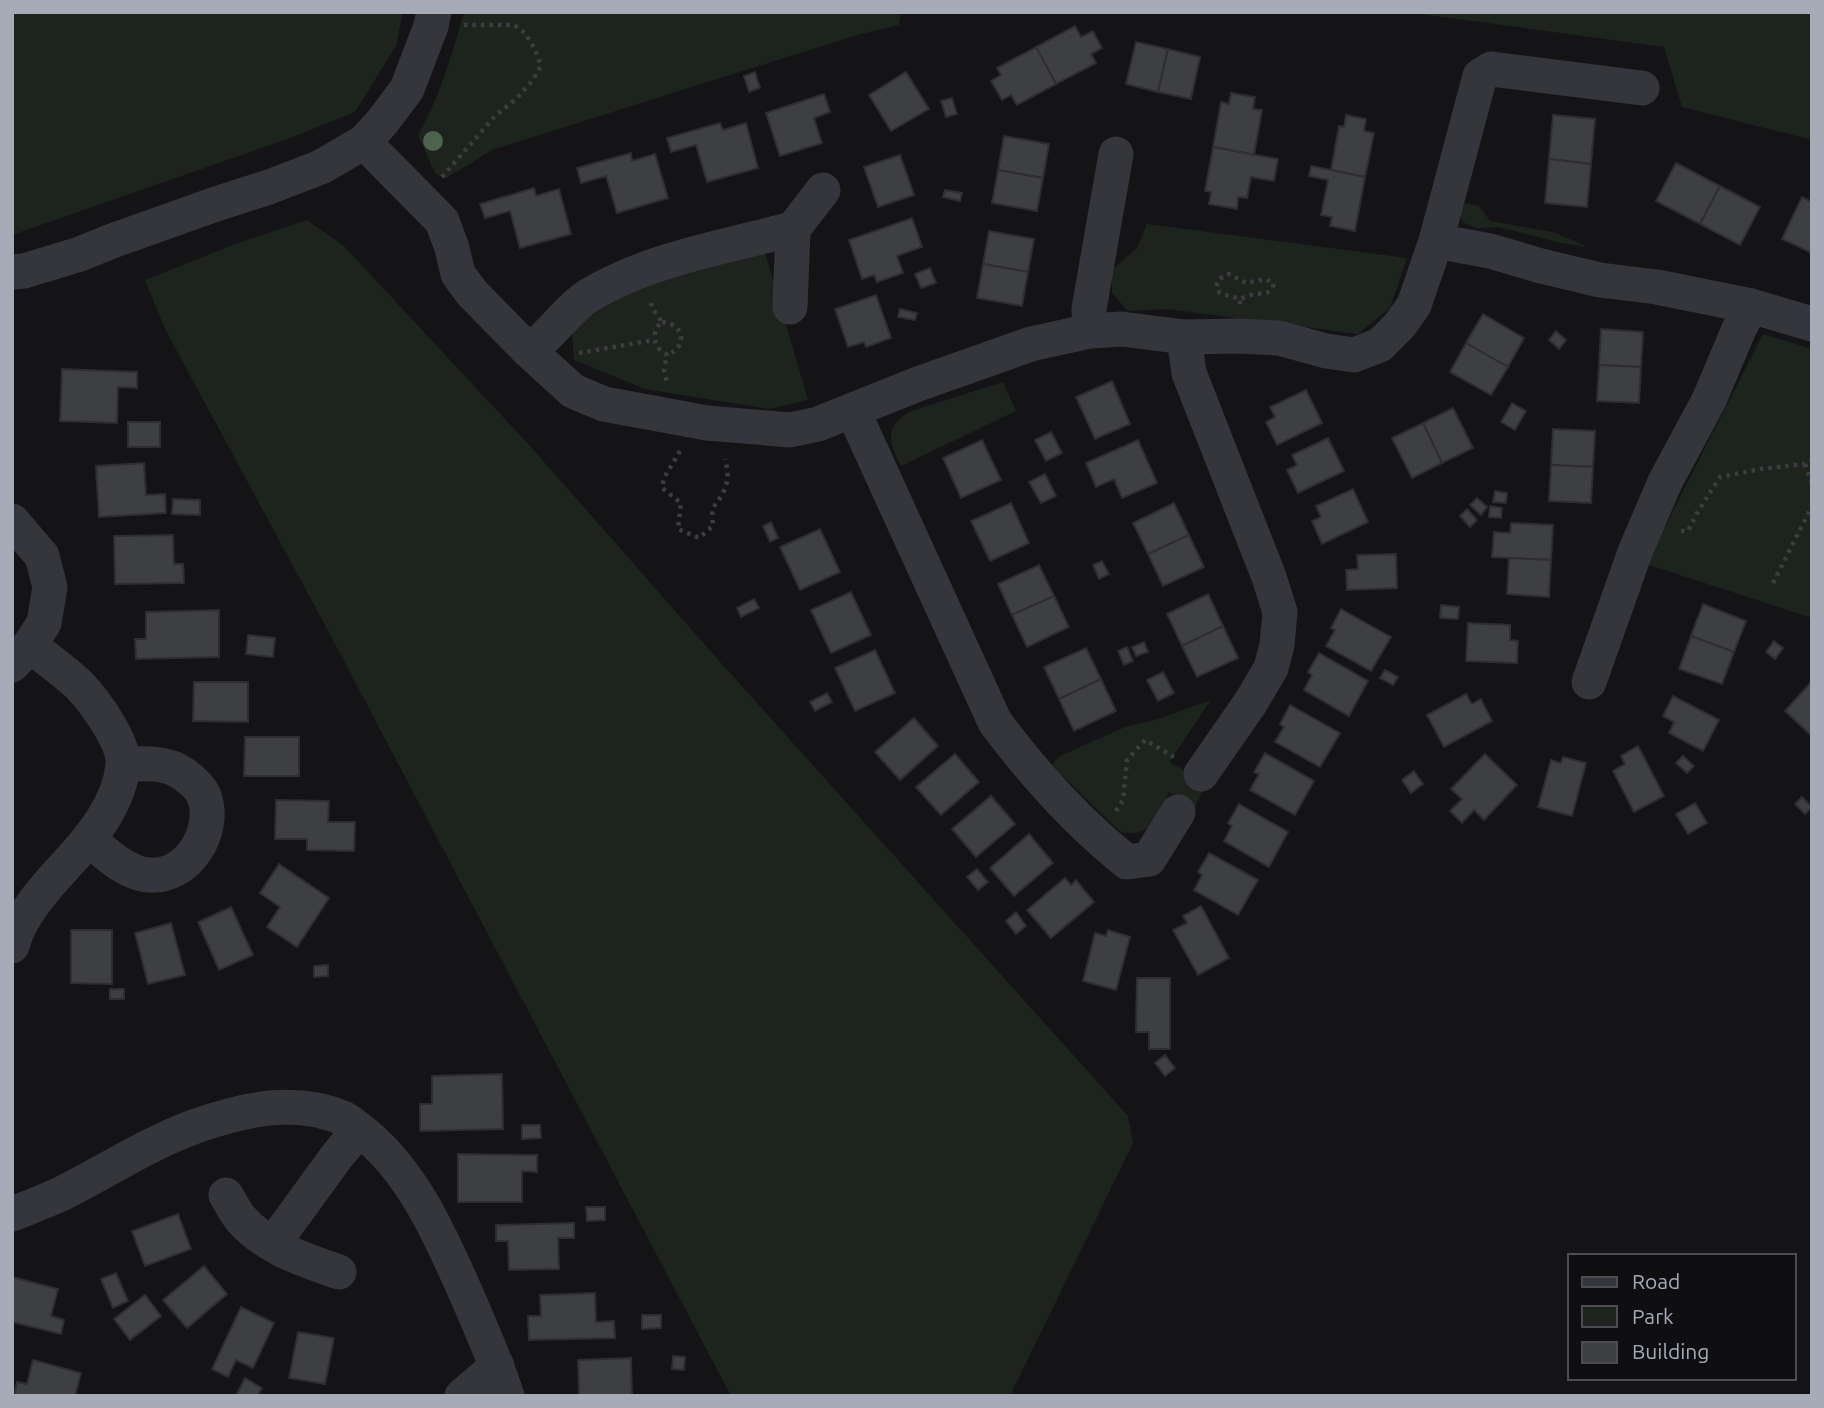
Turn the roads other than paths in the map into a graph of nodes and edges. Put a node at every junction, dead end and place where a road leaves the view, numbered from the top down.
1 (433, 19) edge
2 (1642, 88) dead end
3 (364, 142) junction
4 (1116, 154) dead end
5 (823, 190) dead end
6 (793, 229) junction
7 (1436, 241) junction
8 (12, 272) edge
9 (1751, 306) junction
10 (790, 307) dead end
11 (1812, 324) edge
12 (1090, 331) junction
13 (1184, 337) junction
14 (528, 350) junction
15 (853, 411) junction
16 (12, 521) edge
17 (21, 655) edge
18 (1589, 682) dead end
19 (124, 764) junction
20 (1201, 774) dead end
21 (1178, 812) dead end
22 (89, 839) junction
23 (12, 946) edge
24 (359, 1129) junction
25 (226, 1195) dead end
26 (12, 1214) edge
27 (273, 1244) junction
28 (339, 1272) dead end
29 (502, 1381) edge
30 (462, 1396) edge

1 - 3 street
2 - 7 street
3 - 8 street
3 - 14 street
4 - 12 street
5 - 6 street
6 - 10 street
6 - 14 street
7 - 9 street
7 - 13 street
9 - 11 street
9 - 18 street
12 - 13 street
12 - 15 street
13 - 20 street
14 - 15 street
15 - 21 street
16 - 17 street
17 - 19 street
19 - 22 street
19 - 22 street
22 - 23 street
24 - 26 street
24 - 27 street
24 - 29 street
25 - 27 street
27 - 28 street
29 - 30 street

